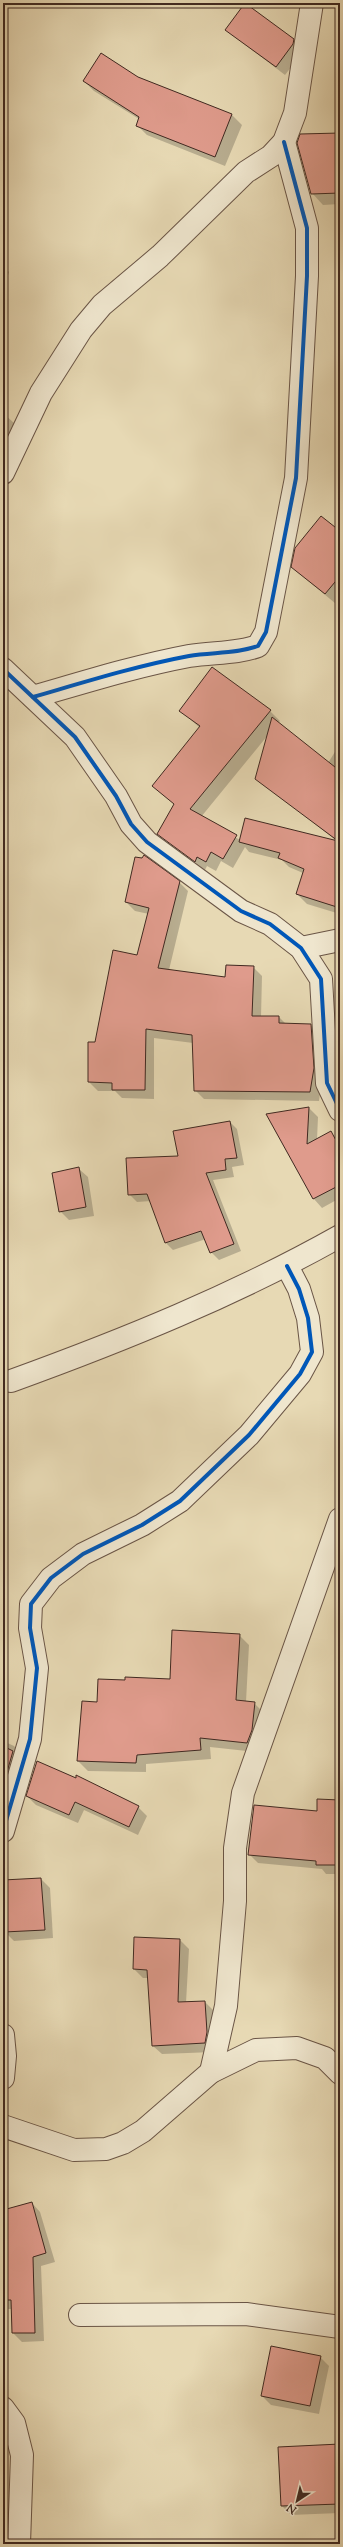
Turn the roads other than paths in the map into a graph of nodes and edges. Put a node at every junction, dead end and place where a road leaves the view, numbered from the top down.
1 (312, 3) edge
2 (284, 142) junction
3 (3, 473) edge
4 (3, 669) edge
5 (33, 697) junction
6 (340, 940) edge
7 (301, 948) junction
8 (340, 1110) edge
9 (340, 1236) edge
10 (287, 1266) junction
11 (11, 1381) dead end
12 (340, 1519) edge
13 (3, 1831) edge
14 (3, 2035) edge
15 (211, 2072) junction
16 (340, 2073) edge
17 (3, 2078) edge
18 (3, 2126) edge
19 (80, 2315) dead end
20 (340, 2327) edge
21 (3, 2408) edge
22 (19, 2544) edge

1 - 2 street
2 - 3 street
2 - 5 street
4 - 5 street
5 - 7 street
6 - 7 street
7 - 8 street
9 - 10 street
10 - 11 street
10 - 13 street
12 - 15 street
14 - 17 street
15 - 16 street
15 - 18 street
19 - 20 street
21 - 22 street

